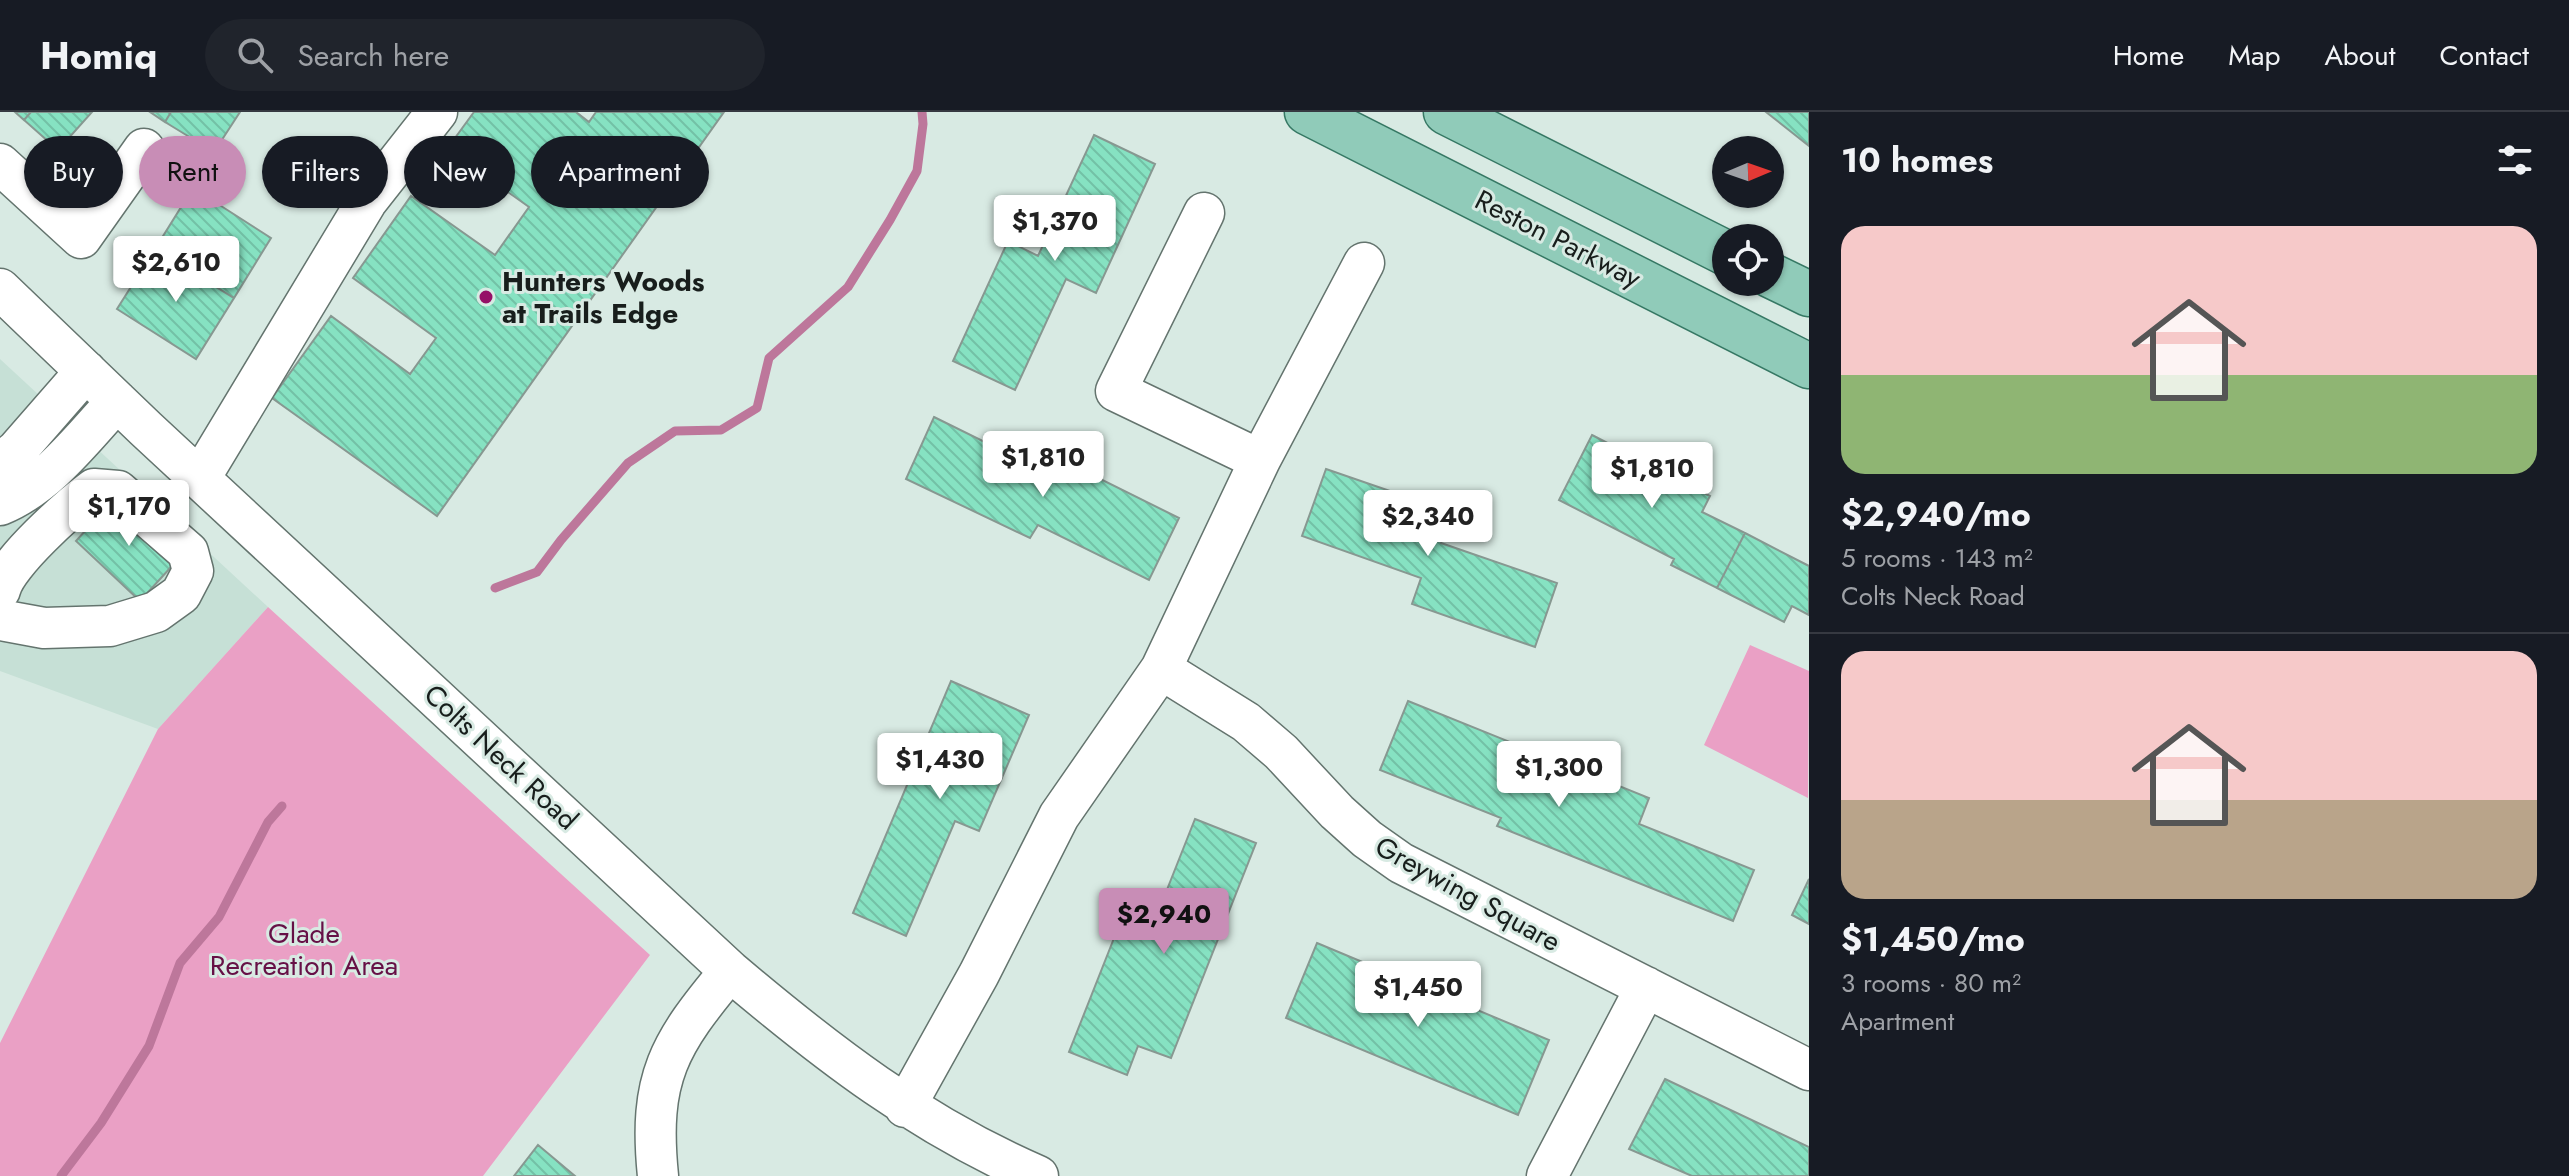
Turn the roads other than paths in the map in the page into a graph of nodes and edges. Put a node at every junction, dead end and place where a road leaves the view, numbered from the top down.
1 (437, 112) edge
2 (1307, 112) edge
3 (1446, 112) edge
4 (139, 156) edge
5 (0, 164) edge
6 (1204, 213) dead end
7 (1712, 246) edge
8 (1364, 263) dead end
9 (1784, 282) edge
10 (0, 289) edge
11 (1809, 294) edge
12 (1809, 366) edge
13 (86, 371) junction
14 (117, 401) junction
15 (1260, 460) junction
16 (0, 464) edge
17 (200, 478) junction
18 (0, 505) edge
19 (0, 590) edge
20 (0, 620) edge
21 (1161, 669) junction
22 (730, 971) junction
23 (1646, 987) junction
24 (1809, 1070) edge
25 (905, 1107) junction
26 (658, 1176) edge
27 (1038, 1176) edge
28 (1547, 1176) edge

1 - 17 street
2 - 12 main road, Reston Parkway
3 - 7 main road
4 - 5 street
6 - 15 street
8 - 15 street
9 - 11 main road
10 - 13 street, Colts Neck Road
13 - 14 street, Colts Neck Road
13 - 16 street
14 - 17 street, Colts Neck Road
14 - 18 street
15 - 21 street
17 - 22 street, Colts Neck Road
19 - 20 street
21 - 23 street, Greywing Square
21 - 25 street
22 - 25 street, Colts Neck Road
22 - 26 street
23 - 24 street, Greywing Square
23 - 28 street
25 - 27 street, Colts Neck Road

